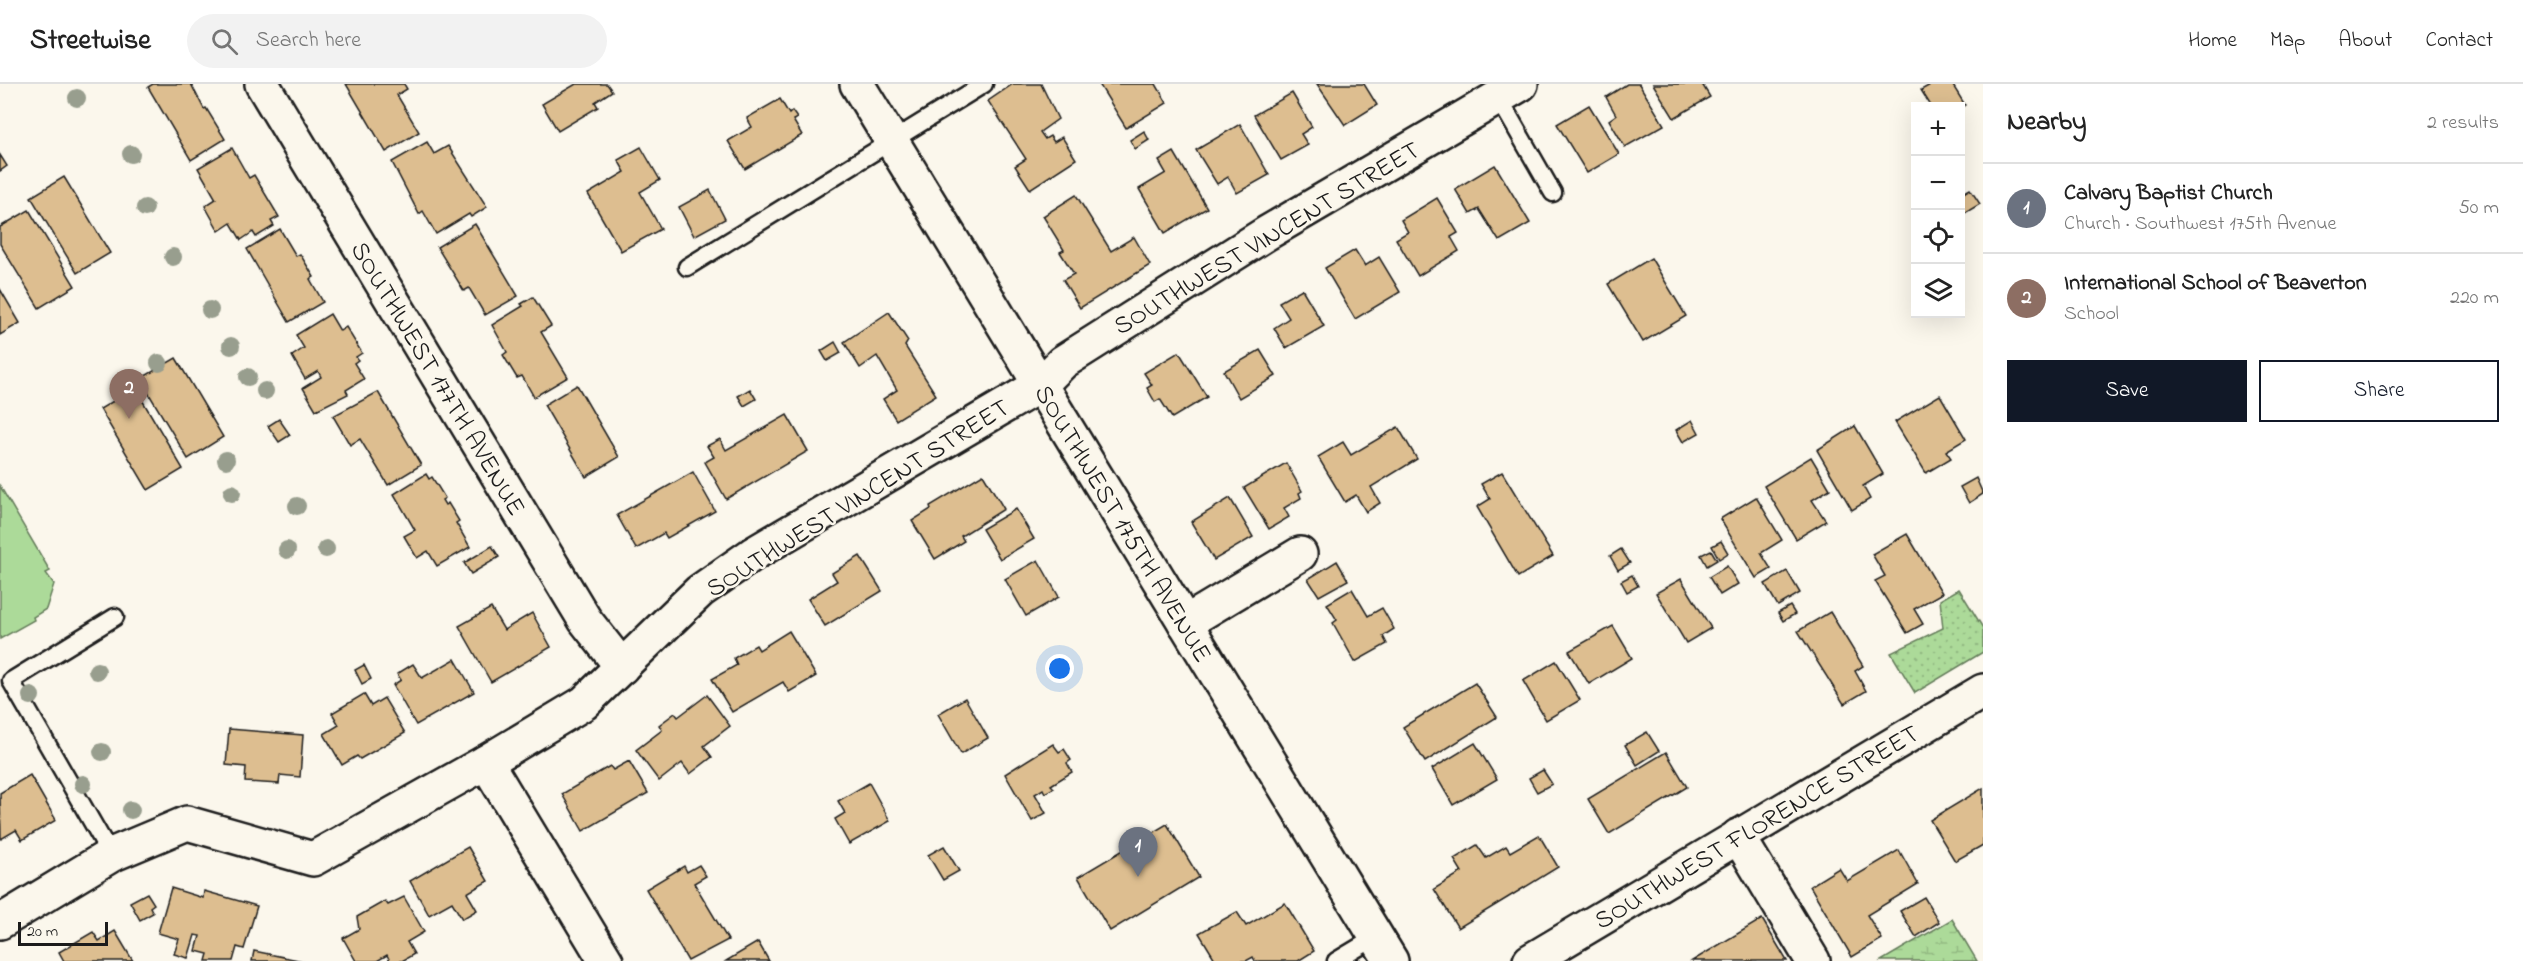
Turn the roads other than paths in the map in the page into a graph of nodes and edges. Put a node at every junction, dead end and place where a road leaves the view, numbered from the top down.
1 (262, 84) edge
2 (857, 84) edge
3 (984, 84) edge
4 (1509, 91) edge
5 (890, 140) junction
6 (1553, 193) dead end
7 (687, 267) dead end
8 (1040, 385) junction
9 (1300, 554) dead end
10 (115, 617) dead end
11 (1185, 623) junction
12 (622, 667) junction
13 (1980, 701) edge
14 (486, 762) junction
15 (1738, 836) junction
16 (111, 855) junction
17 (0, 922) edge
18 (1383, 949) edge
19 (606, 961) edge
20 (1335, 961) edge
21 (1530, 961) edge
22 (1813, 961) edge

1 - 12 street, SOUTHWEST 177TH AVENUE
2 - 5 street, SOUTHWEST 175TH AVENUE
3 - 5 lane
4 - 6 lane
4 - 8 street, SOUTHWEST VINCENT STREET
5 - 7 lane
5 - 8 street, SOUTHWEST 175TH AVENUE
8 - 11 street, SOUTHWEST 175TH AVENUE
8 - 12 street, SOUTHWEST VINCENT STREET
9 - 11 street
10 - 16 lane
11 - 18 street, SOUTHWEST 175TH AVENUE
12 - 14 street, SOUTHWEST VINCENT STREET
13 - 15 street, SOUTHWEST FLORENCE STREET
14 - 16 street, SOUTHWEST VINCENT STREET
14 - 19 street
15 - 21 street, SOUTHWEST FLORENCE STREET
15 - 22 street
16 - 17 street, SOUTHWEST VINCENT STREET
18 - 20 lane

